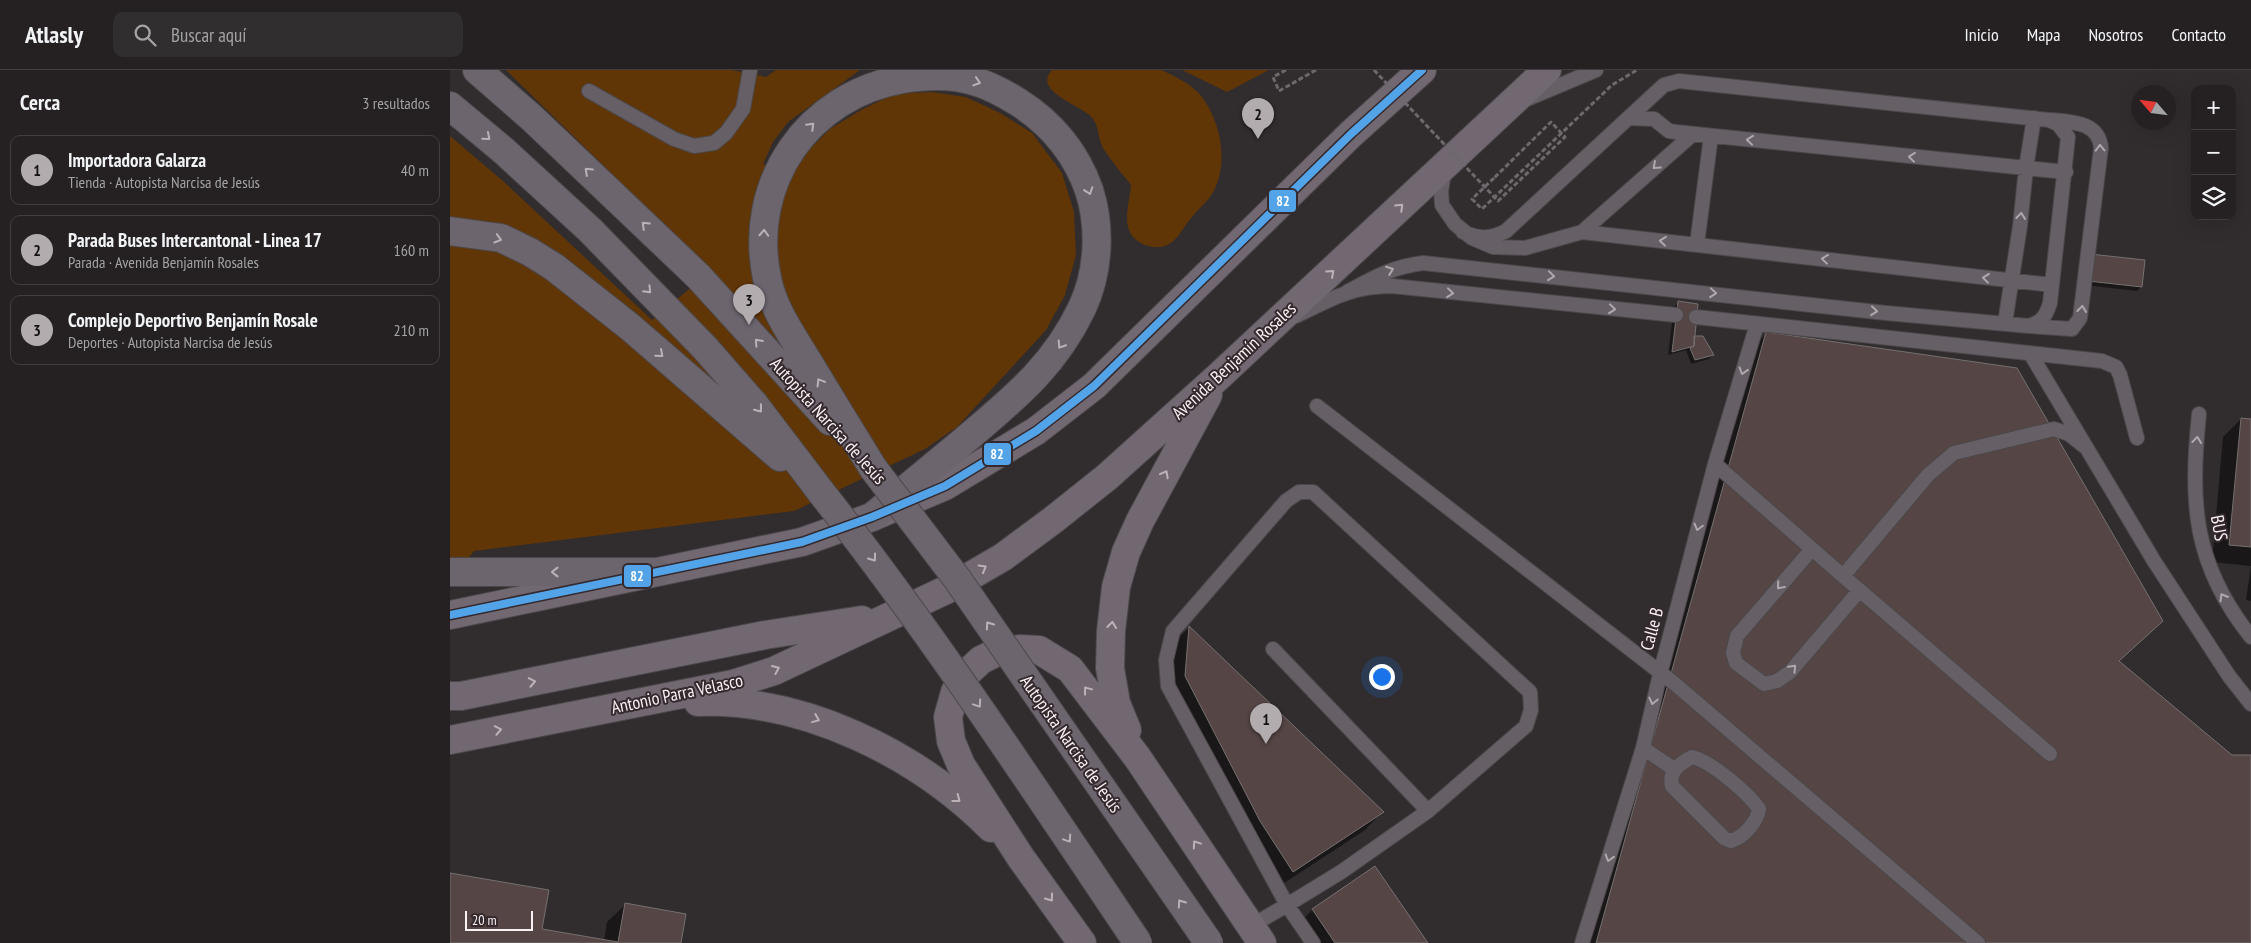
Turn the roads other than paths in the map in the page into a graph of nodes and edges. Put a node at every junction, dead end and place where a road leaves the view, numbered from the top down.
1 (477, 70) edge
2 (750, 70) edge
3 (1422, 70) edge
4 (1547, 70) edge
5 (1596, 70) edge
6 (589, 91) dead end
7 (450, 106) edge
8 (1503, 109) junction
9 (1628, 118) junction
10 (2034, 118) junction
11 (2049, 120) junction
12 (1692, 134) junction
13 (1711, 136) junction
14 (1458, 152) junction
15 (2026, 168) junction
16 (2066, 172) junction
17 (450, 231) edge
18 (1463, 232) junction
19 (1582, 232) junction
20 (1697, 244) junction
21 (2012, 282) junction
22 (2052, 285) junction
23 (1347, 292) junction
24 (1676, 316) dead end
25 (1696, 318) dead end
26 (2006, 323) junction
27 (1757, 324) junction
28 (2029, 326) junction
29 (1257, 340) junction
30 (2030, 353) junction
31 (1218, 377) junction
32 (1317, 406) dead end
33 (2199, 414) dead end
34 (2136, 438) dead end
35 (2084, 446) junction
36 (1714, 464) junction
37 (873, 468) junction
38 (821, 492) junction
39 (872, 517) junction
40 (1812, 549) junction
41 (450, 572) edge
42 (656, 572) junction
43 (1843, 576) junction
44 (1859, 591) junction
45 (450, 615) edge
46 (893, 615) junction
47 (2251, 637) edge
48 (1273, 649) dead end
49 (1660, 674) junction
50 (450, 696) edge
51 (629, 704) junction
52 (2251, 704) edge
53 (450, 740) edge
54 (1643, 748) junction
55 (2050, 754) dead end
56 (1137, 757) junction
57 (1674, 769) junction
58 (1428, 811) junction
59 (1021, 858) junction
60 (1287, 905) junction
61 (1257, 934) edge
62 (1082, 943) edge
63 (1138, 943) edge
64 (1209, 943) edge
65 (1312, 943) edge
66 (1582, 943) edge
67 (1978, 943) edge

37 -> 1 highway, Autopista Narcisa de Jesús
2 - 6 lane
3 - 39 main road
4 - 8 main road, Avenida Benjamín Rosales
5 - 8 lane
7 -> 38 highway
8 - 14 main road, Avenida Benjamín Rosales
9 - 10 lane
9 - 12 lane
9 - 18 lane
10 - 11 lane
10 - 15 lane
11 - 16 lane
28 -> 11 lane
12 - 13 lane
12 -> 19 lane
15 -> 13 lane
13 - 20 lane
14 - 18 lane
29 -> 14 main road, Avenida Benjamín Rosales
15 - 16 lane
21 -> 15 lane
16 - 22 lane
17 -> 38 highway
18 - 19 lane
20 -> 19 lane
21 -> 20 lane
21 - 22 lane
21 - 26 lane
22 - 28 lane
23 -> 24 lane
23 -> 26 lane
23 - 29 lane
25 - 27 lane
26 - 28 lane
27 - 30 lane
27 -> 36 lane, Calle B
29 - 31 main road, Avenida Benjamín Rosales
30 - 34 lane
30 - 35 lane
46 -> 31 main road, Avenida Benjamín Rosales
56 -> 31 main road
32 - 49 lane
47 -> 33 lane, BUS
35 - 43 lane
35 - 52 lane
36 - 40 lane
36 -> 49 lane, Calle B
37 -> 39 highway
64 -> 37 highway, Autopista Narcisa de Jesús, bridge
38 -> 63 highway, bridge
39 - 42 main road
40 - 43 lane
40 -> 44 lane
42 -> 41 highway
42 - 45 main road
43 - 44 lane
44 - 55 lane
50 -> 46 main road
51 -> 46 main road, Antonio Parra Velasco
48 - 58 lane
49 -> 54 lane, Calle B
49 - 67 lane
53 -> 51 main road, Antonio Parra Velasco
51 -> 59 main road
54 - 57 lane
54 -> 66 lane, Calle B
56 -> 59 main road
61 -> 56 main road
57 - 57 lane
58 - 60 lane
58 - 60 lane
59 -> 62 main road
60 - 61 lane
60 - 65 lane

